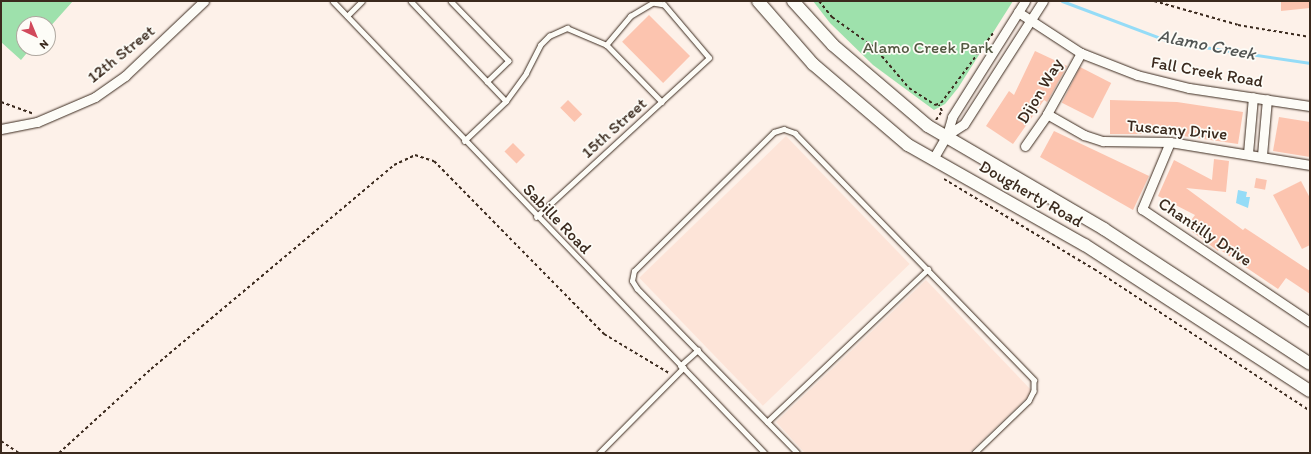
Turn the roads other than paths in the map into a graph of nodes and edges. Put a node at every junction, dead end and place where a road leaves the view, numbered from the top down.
1 (204, 1) edge
2 (333, 1) edge
3 (362, 1) edge
4 (411, 1) edge
5 (451, 1) edge
6 (758, 1) edge
7 (793, 1) edge
8 (1025, 1) edge
9 (1043, 1) edge
10 (1018, 12) junction
11 (347, 16) junction
12 (1030, 20) junction
13 (607, 45) junction
14 (1081, 52) junction
15 (488, 82) junction
16 (1253, 97) junction
17 (1267, 99) junction
18 (506, 101) junction
19 (662, 102) junction
20 (1310, 106) edge
21 (1047, 114) junction
22 (1, 129) edge
23 (948, 135) junction
24 (464, 141) junction
25 (1170, 142) junction
26 (1025, 146) dead end
27 (1248, 153) junction
28 (1262, 155) junction
29 (933, 159) junction
30 (1310, 165) edge
31 (536, 217) junction
32 (928, 270) junction
33 (1310, 322) edge
34 (698, 350) junction
35 (1310, 364) edge
36 (681, 367) junction
37 (1310, 391) edge
38 (767, 422) junction
39 (599, 453) edge
40 (765, 453) edge
41 (797, 453) edge
42 (975, 453) edge

1 - 22 street, 12th Street
2 - 11 lane, Sabille Road
3 - 11 lane
4 - 15 lane
5 - 15 lane
6 - 29 main road, Dougherty Road
7 - 23 main road, Dougherty Road
8 - 10 street
9 - 12 street
10 - 12 street, Fall Creek Road
10 - 23 street
11 - 24 lane, Sabille Road
12 - 14 street, Fall Creek Road
12 - 23 street
13 - 18 lane
13 - 19 lane
13 - 19 lane, 15th Street
14 - 16 street, Fall Creek Road
14 - 21 street, Dijon Way
15 - 18 lane
16 - 17 street, Fall Creek Road
16 - 27 street
17 - 20 street, Fall Creek Road
17 - 28 street
18 - 24 lane
19 - 31 lane, 15th Street
21 - 25 street, Tuscany Drive
21 - 26 street, Dijon Way
23 - 29 street
23 - 35 main road, Dougherty Road
24 - 31 lane, Sabille Road
25 - 27 street, Tuscany Drive
25 - 33 street, Chantilly Drive
27 - 28 street, Tuscany Drive
28 - 30 street, Tuscany Drive
29 - 37 main road, Dougherty Road
31 - 36 lane, Sabille Road
32 - 34 lane
32 - 38 lane
32 - 42 lane
34 - 36 lane
34 - 38 lane
36 - 39 lane
36 - 40 lane, Sabille Road
38 - 41 lane

